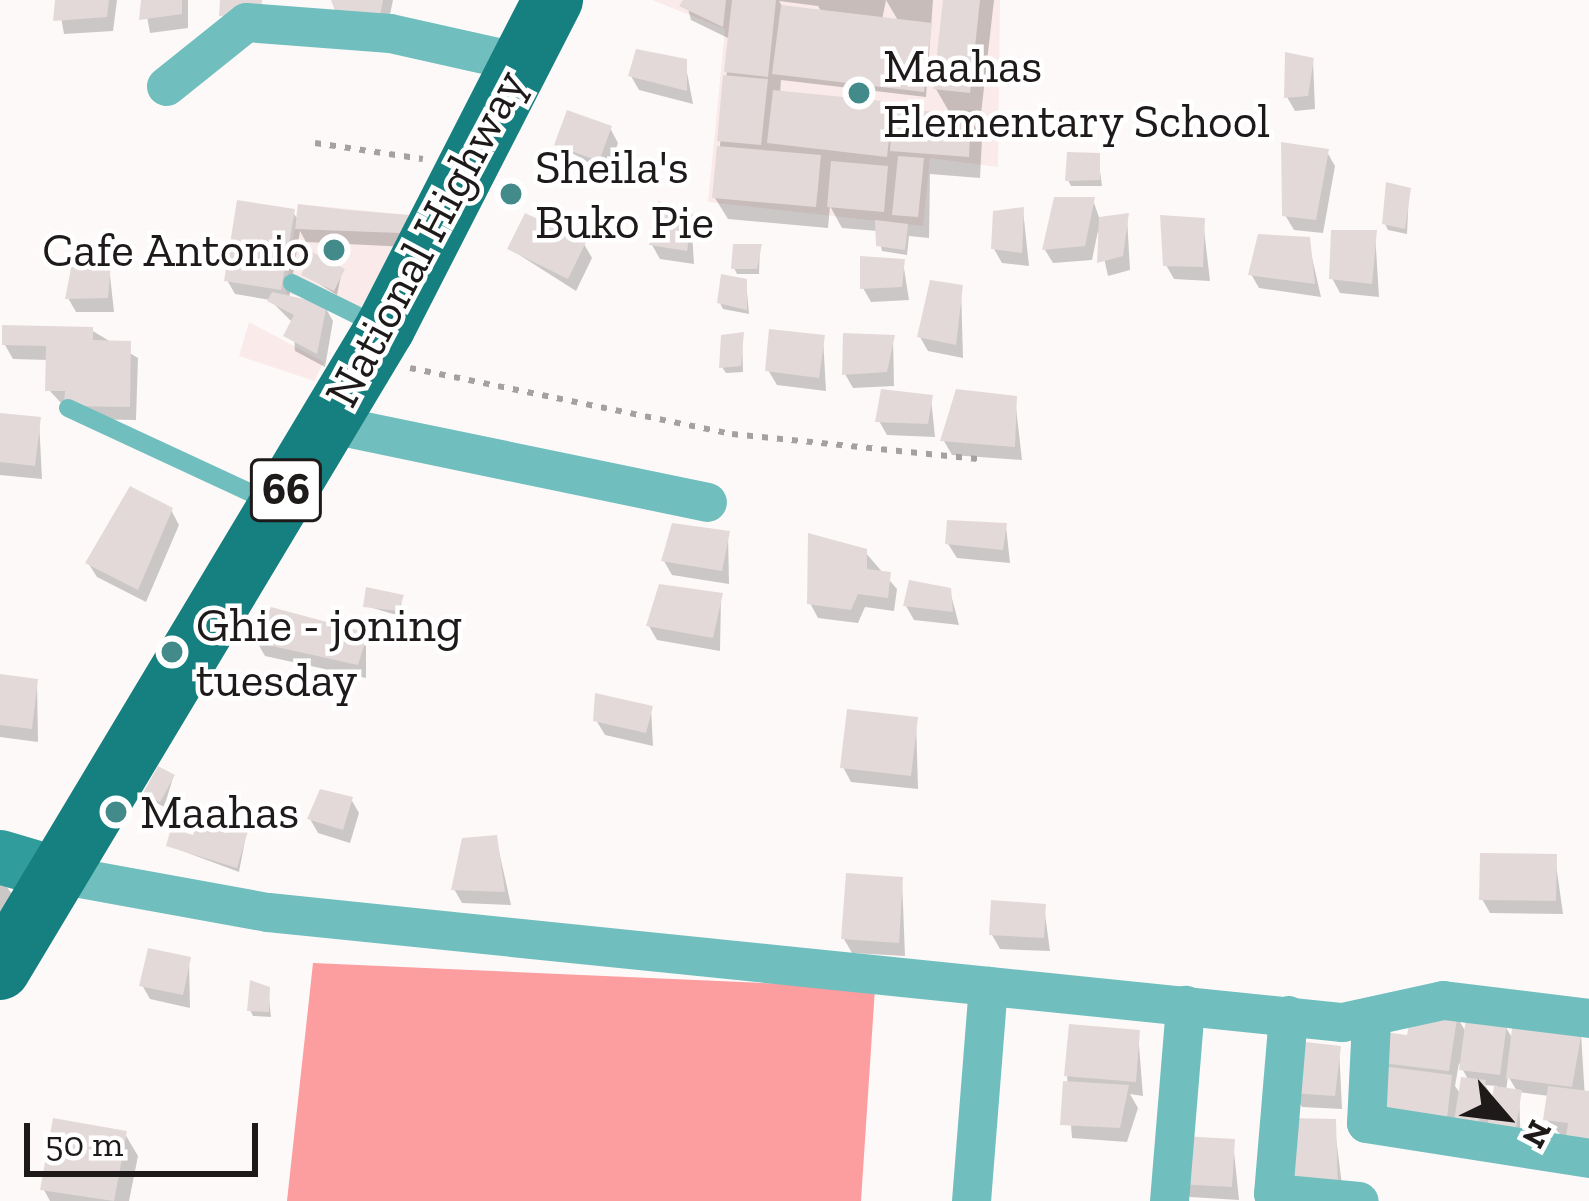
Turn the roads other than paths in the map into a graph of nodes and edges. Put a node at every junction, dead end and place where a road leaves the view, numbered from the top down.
1 (553, 0) edge
2 (520, 62) junction
3 (166, 86) dead end
4 (292, 283) dead end
5 (375, 342) junction
6 (68, 407) dead end
7 (326, 423) junction
8 (707, 502) dead end
9 (278, 505) junction
10 (0, 857) edge
11 (58, 874) junction
12 (0, 970) edge
13 (988, 986) junction
14 (1185, 1005) junction
15 (1288, 1015) junction
16 (1589, 1018) edge
17 (1371, 1021) junction
18 (1589, 1158) edge
19 (971, 1201) edge
20 (1169, 1201) edge
21 (1359, 1201) edge

1 - 2 main road, National Highway / 66
2 - 3 street
2 - 5 main road, National Highway / 66
4 - 5 lane
5 - 7 main road, National Highway / 66
6 - 9 lane
7 - 8 street
7 - 9 main road, National Highway / 66
9 - 11 main road, National Highway / 66
10 - 11 street
11 - 12 main road, National Highway / 66
11 - 13 street
13 - 14 street
13 - 19 street
14 - 15 street
14 - 20 street
15 - 17 street
15 - 21 street
16 - 17 street
17 - 18 street

